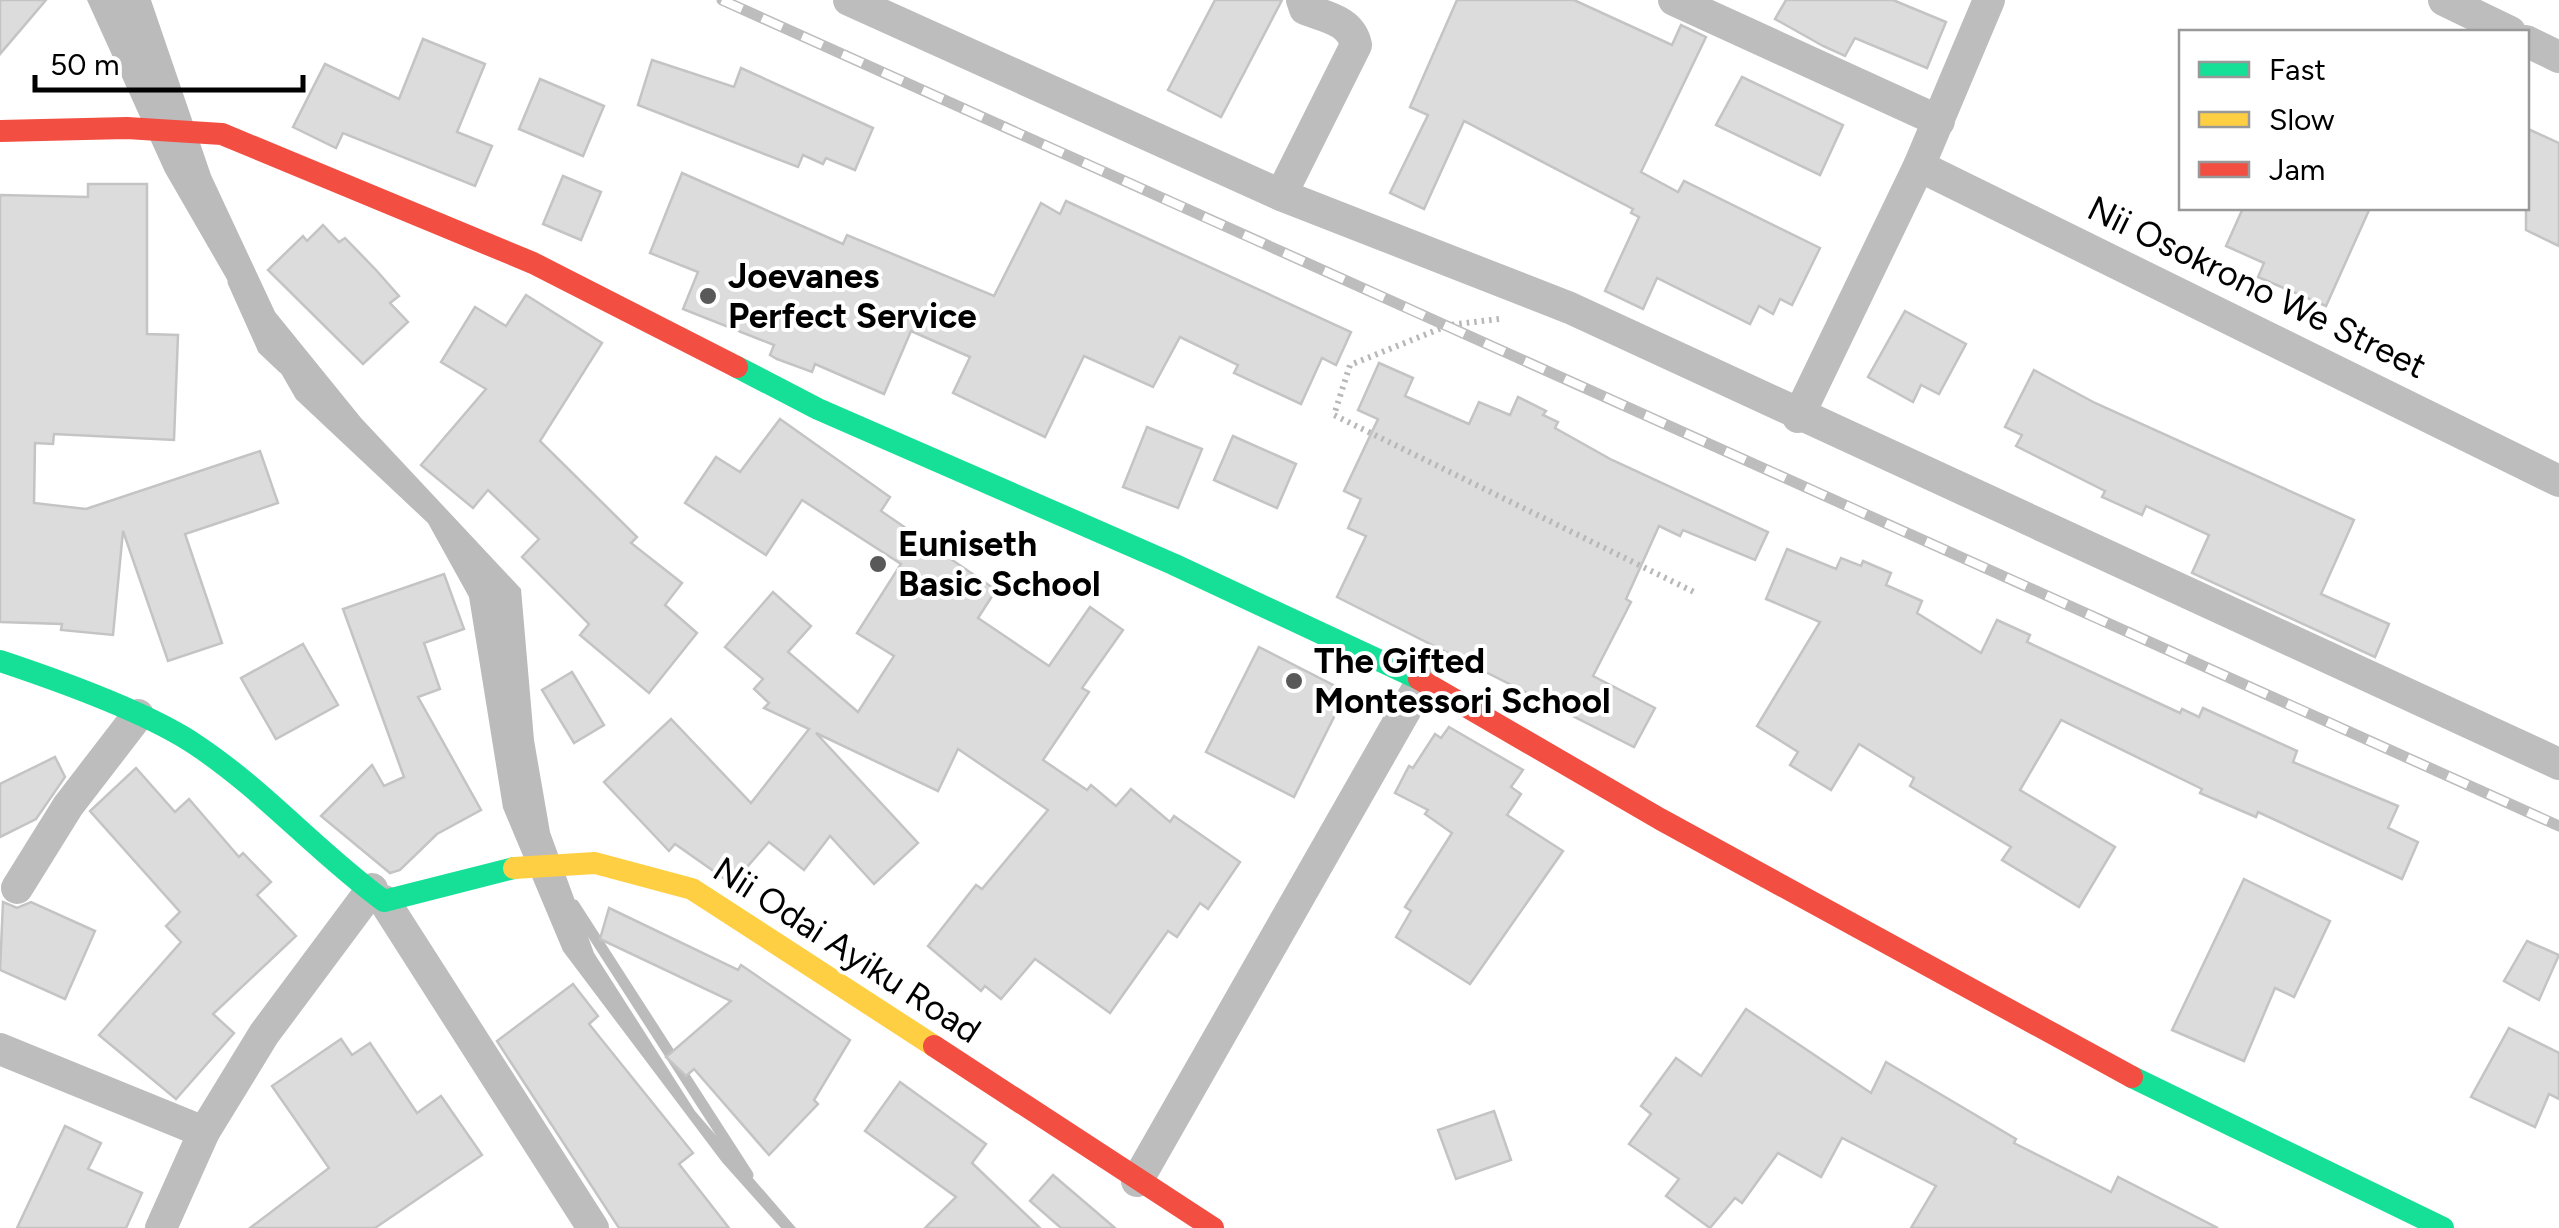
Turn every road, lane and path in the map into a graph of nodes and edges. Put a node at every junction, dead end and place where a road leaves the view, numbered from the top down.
1 (849, 0) edge
2 (1302, 0) edge
3 (1674, 0) edge
4 (1989, 0) edge
5 (2444, 0) edge
6 (897, 10) edge
7 (2506, 30) edge
8 (2529, 42) edge
9 (2559, 57) edge
10 (1939, 121) junction
11 (0, 132) edge
12 (1919, 166) junction
13 (1281, 196) junction
14 (1510, 318) dead end
15 (1798, 417) junction
16 (2559, 480) edge
17 (1694, 592) dead end
18 (0, 661) edge
19 (1422, 681) junction
20 (138, 715) junction
21 (2559, 764) edge
22 (17, 888) dead end
23 (378, 895) junction
24 (0, 1049) edge
25 (204, 1132) junction
26 (1137, 1181) junction
27 (161, 1228) edge
28 (593, 1228) edge
29 (1213, 1228) edge
30 (2443, 1228) edge

1 - 6 street
2 - 13 street
3 - 10 street
4 - 10 street
5 - 7 street
6 - 13 street
8 - 9 street
10 - 12 street
11 - 19 street
12 - 15 street
12 - 16 street, Nii Osokrono We Street
13 - 15 street
14 - 17 path
15 - 21 street
18 - 20 street
19 - 26 street
19 - 30 street
20 - 22 street
20 - 23 street
23 - 25 street
23 - 26 street, Nii Odai Ayiku Road
23 - 28 street
24 - 25 street
25 - 27 street
26 - 29 street, Nii Odai Ayiku Road

